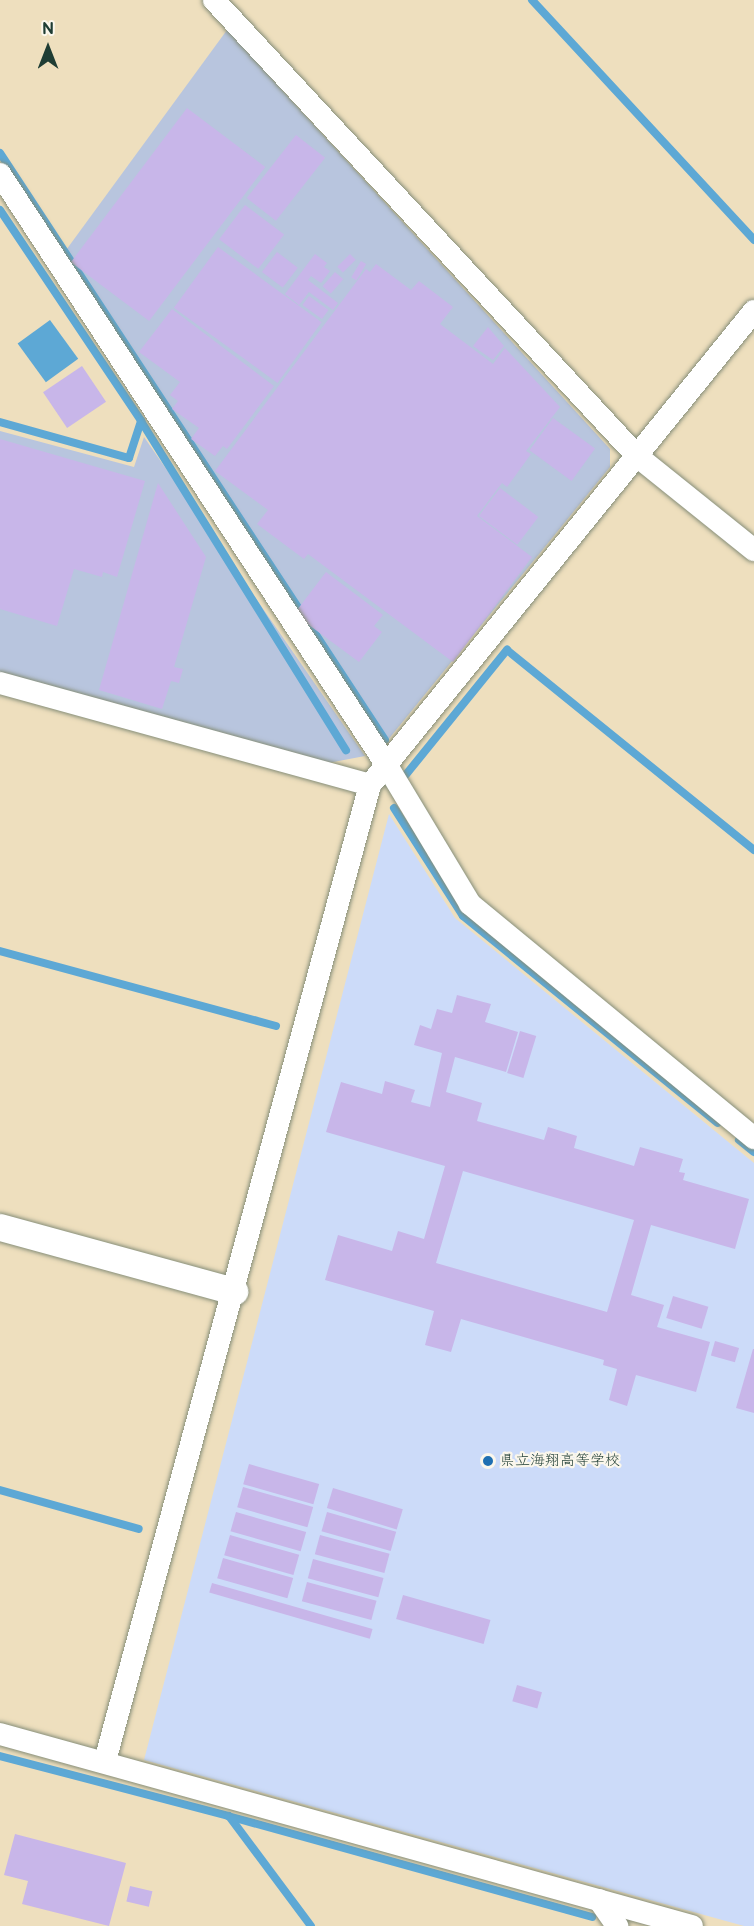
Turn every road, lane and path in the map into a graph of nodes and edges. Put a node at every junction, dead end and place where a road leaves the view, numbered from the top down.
1 (214, 0) edge
2 (0, 174) edge
3 (754, 311) edge
4 (637, 456) junction
5 (754, 550) edge
6 (0, 683) edge
7 (386, 764) junction
8 (370, 786) junction
9 (754, 1138) edge
10 (0, 1227) edge
11 (234, 1291) junction
12 (0, 1734) edge
13 (105, 1761) junction
14 (598, 1900) junction
15 (617, 1926) edge
16 (692, 1926) edge

1 - 4 street
2 - 7 street
3 - 4 street
4 - 5 street
4 - 7 street
6 - 8 street
7 - 8 street
7 - 9 street
8 - 11 street
10 - 11 street
11 - 13 street
12 - 13 street
13 - 14 street
14 - 15 street
14 - 16 street

